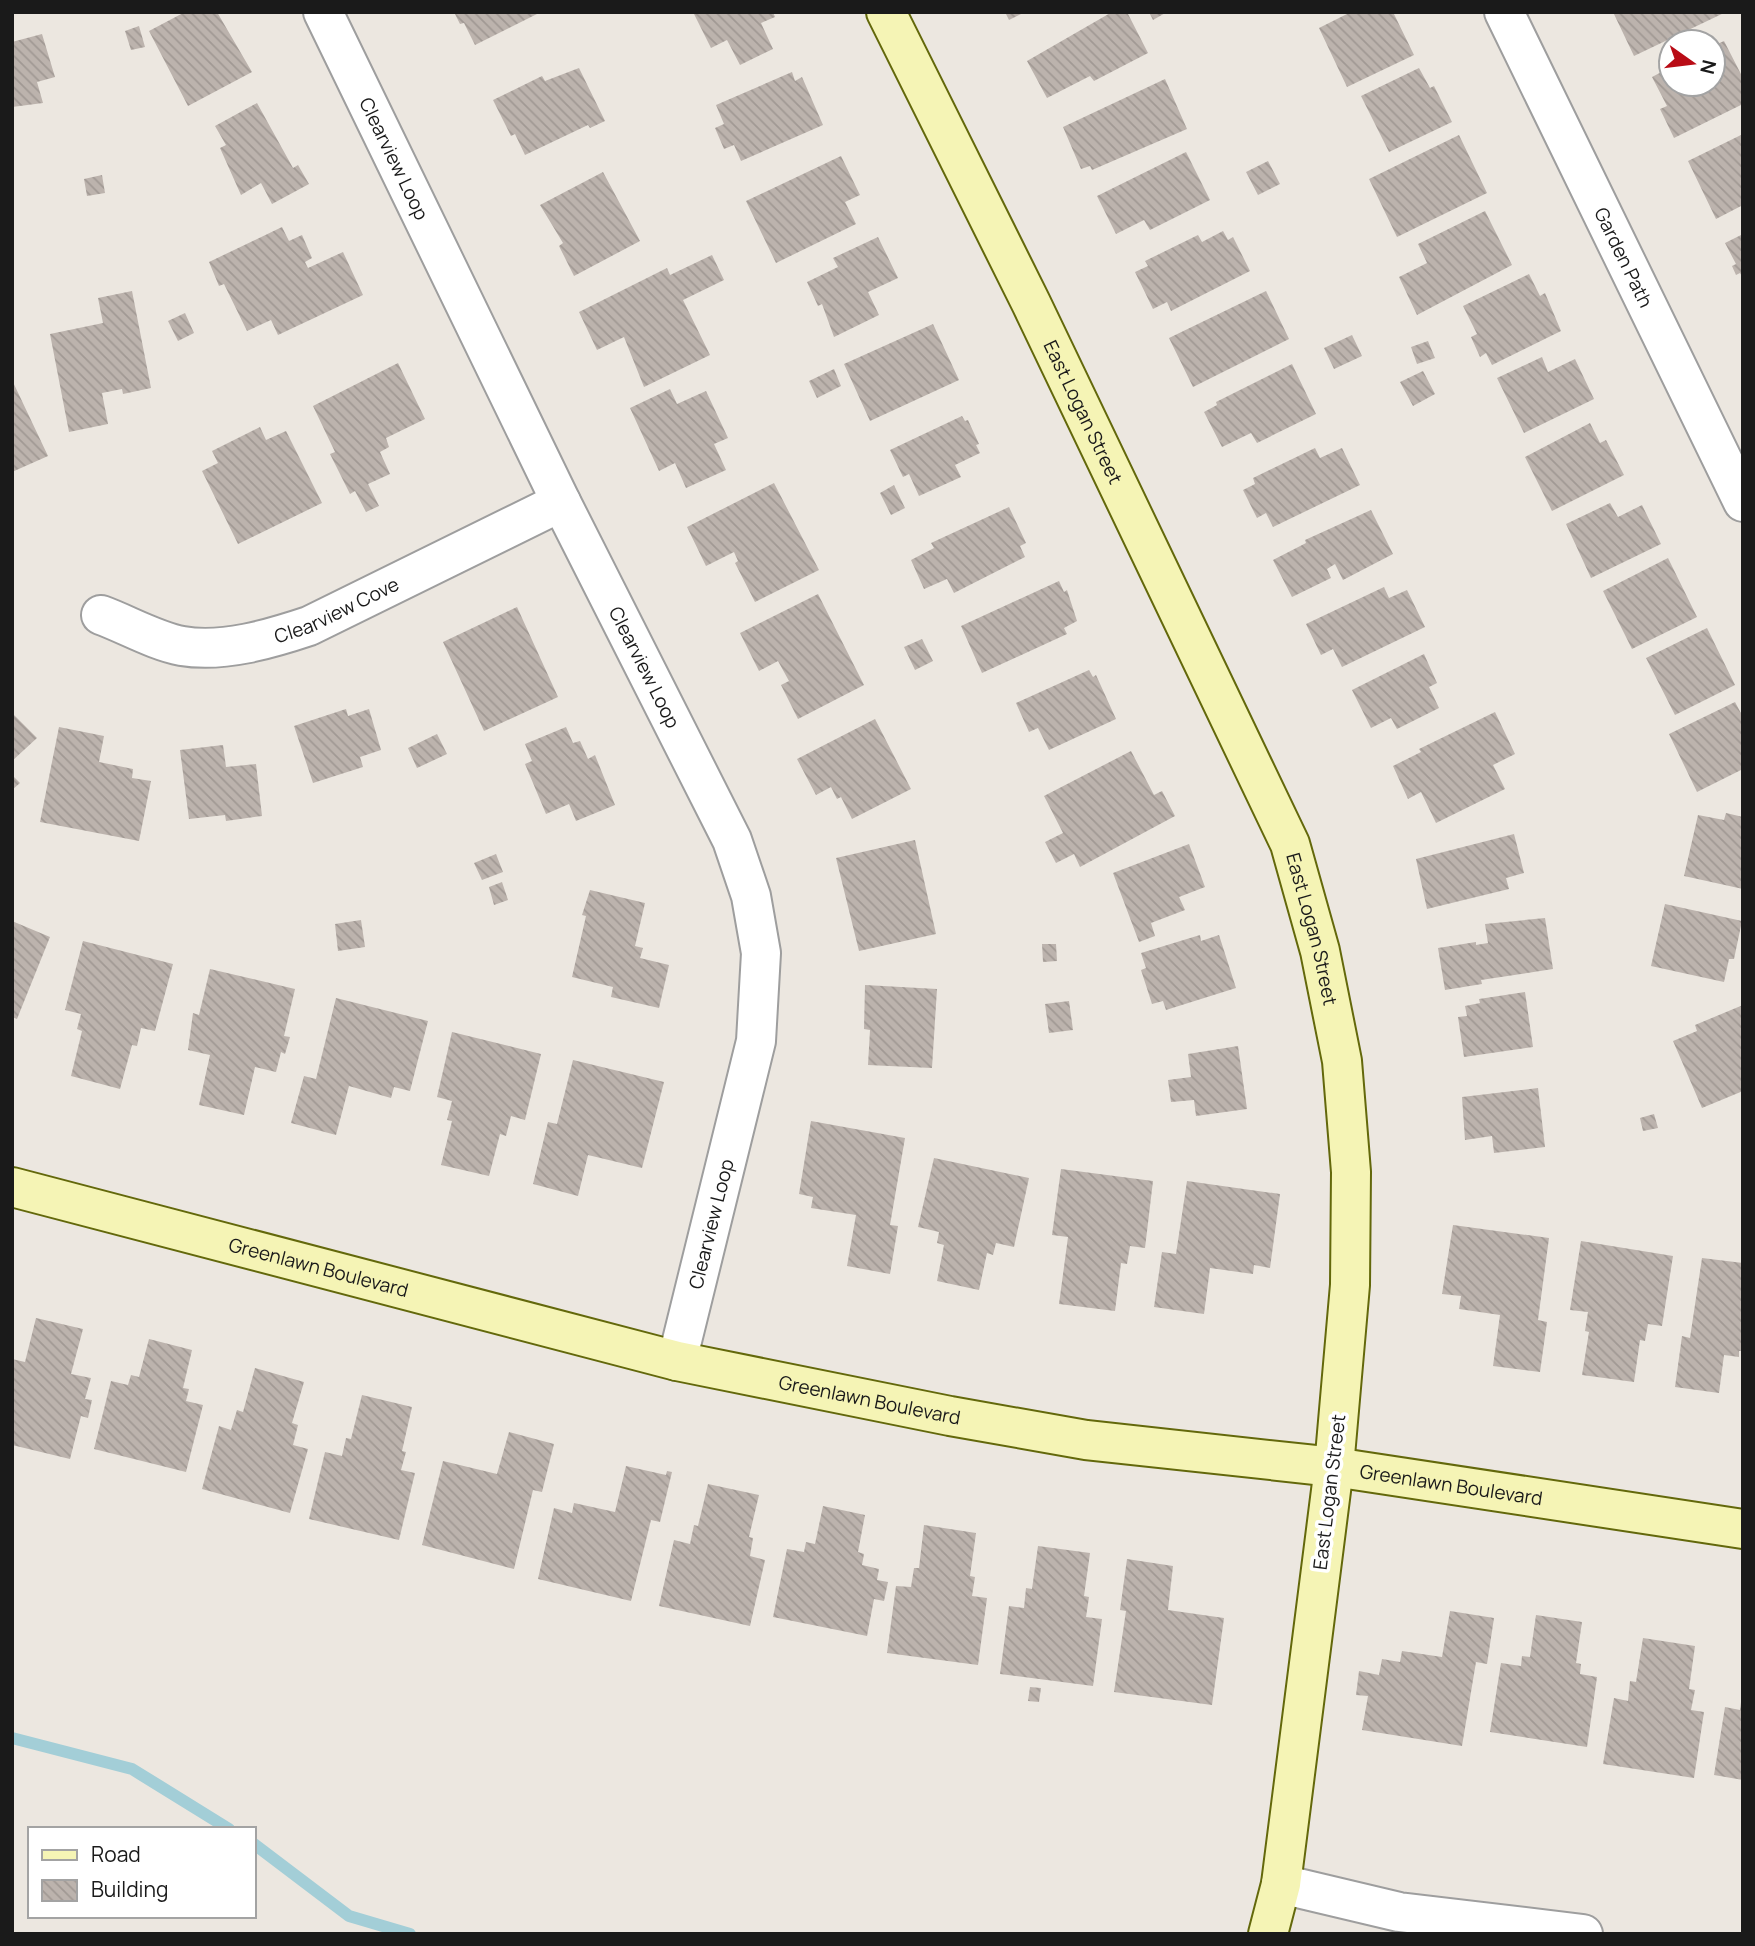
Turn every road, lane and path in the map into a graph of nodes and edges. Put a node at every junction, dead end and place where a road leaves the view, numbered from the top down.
1 (323, 12) edge
2 (886, 12) edge
3 (1504, 12) edge
4 (561, 502) junction
5 (1743, 502) edge
6 (101, 615) dead end
7 (12, 1188) edge
8 (677, 1361) junction
9 (1334, 1467) junction
10 (1743, 1529) edge
11 (1280, 1884) junction
12 (1398, 1923) edge
13 (1269, 1934) edge
14 (1583, 1934) edge

1 - 4 street, Clearview Loop
2 - 9 street, East Logan Street
3 - 5 street, Garden Path
4 - 6 street, Clearview Cove
4 - 8 street, Clearview Loop
7 - 8 street, Greenlawn Boulevard
8 - 9 street, Greenlawn Boulevard
9 - 10 street, Greenlawn Boulevard
9 - 11 street, East Logan Street
11 - 12 street
11 - 13 street, East Logan Street
12 - 14 street

